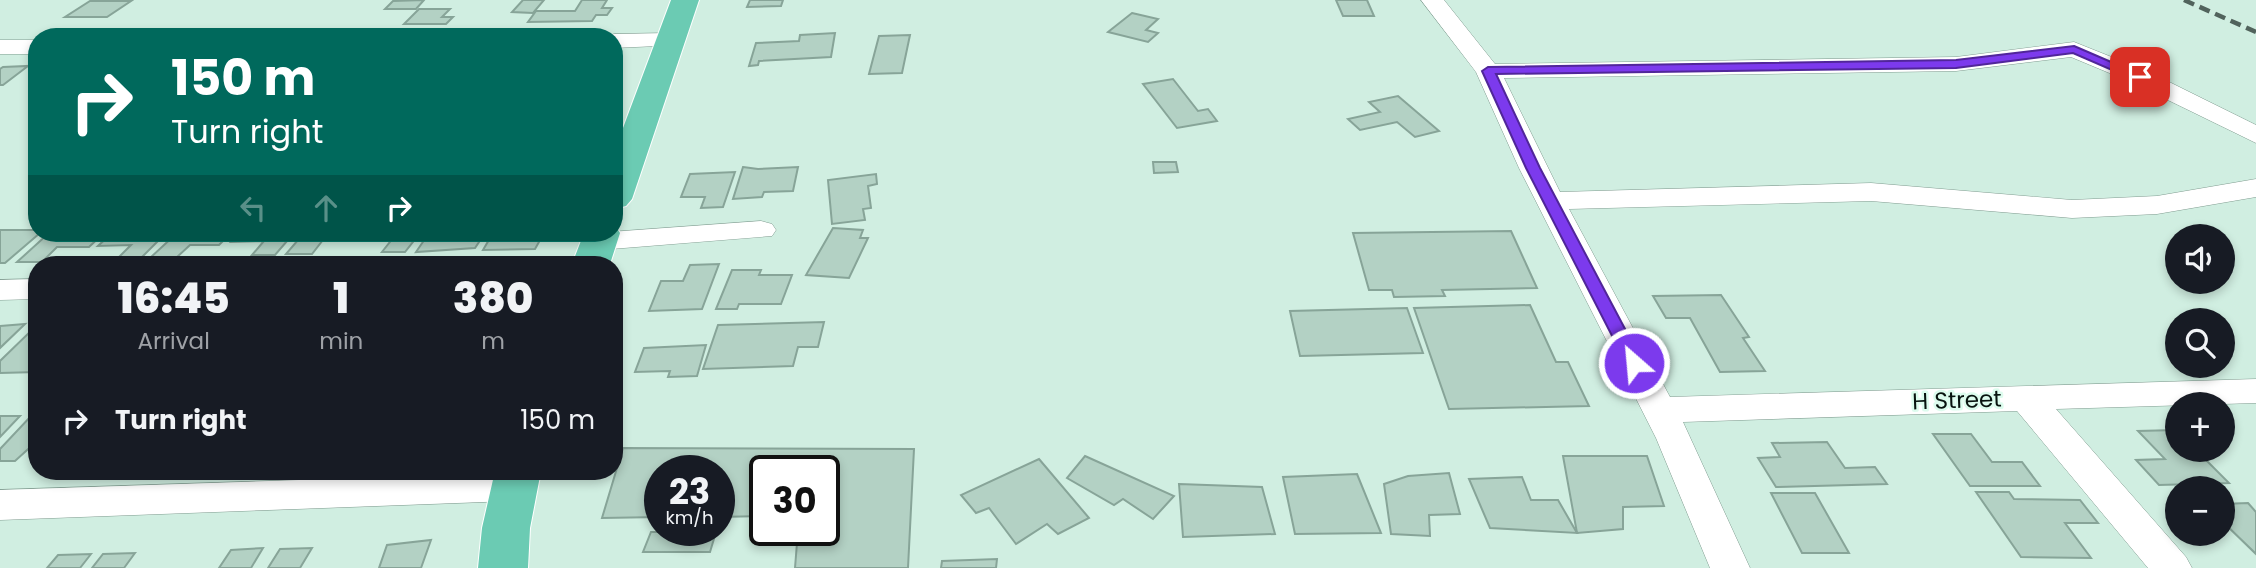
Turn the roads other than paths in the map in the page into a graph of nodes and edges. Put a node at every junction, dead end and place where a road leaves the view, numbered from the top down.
1 (685, 0) edge
2 (1432, 0) edge
3 (671, 40) junction
4 (623, 41) edge
5 (0, 47) edge
6 (28, 47) edge
7 (1488, 71) junction
8 (2256, 135) edge
9 (623, 174) edge
10 (2256, 188) edge
11 (1550, 201) junction
12 (761, 230) dead end
13 (597, 246) edge
14 (28, 289) edge
15 (0, 290) edge
16 (2256, 391) edge
17 (2026, 398) junction
18 (1658, 410) junction
19 (496, 480) edge
20 (516, 480) edge
21 (0, 505) edge
22 (503, 568) edge
23 (1730, 568) edge
24 (2172, 568) edge

1 - 3 main road
2 - 7 street
3 - 4 street
3 - 9 main road
5 - 6 street
7 - 8 street
7 - 11 street
10 - 11 street
11 - 18 street
12 - 13 street
14 - 15 street
16 - 17 street, H Street
17 - 18 street, H Street
17 - 24 street
18 - 23 street
19 - 21 street
20 - 22 main road

